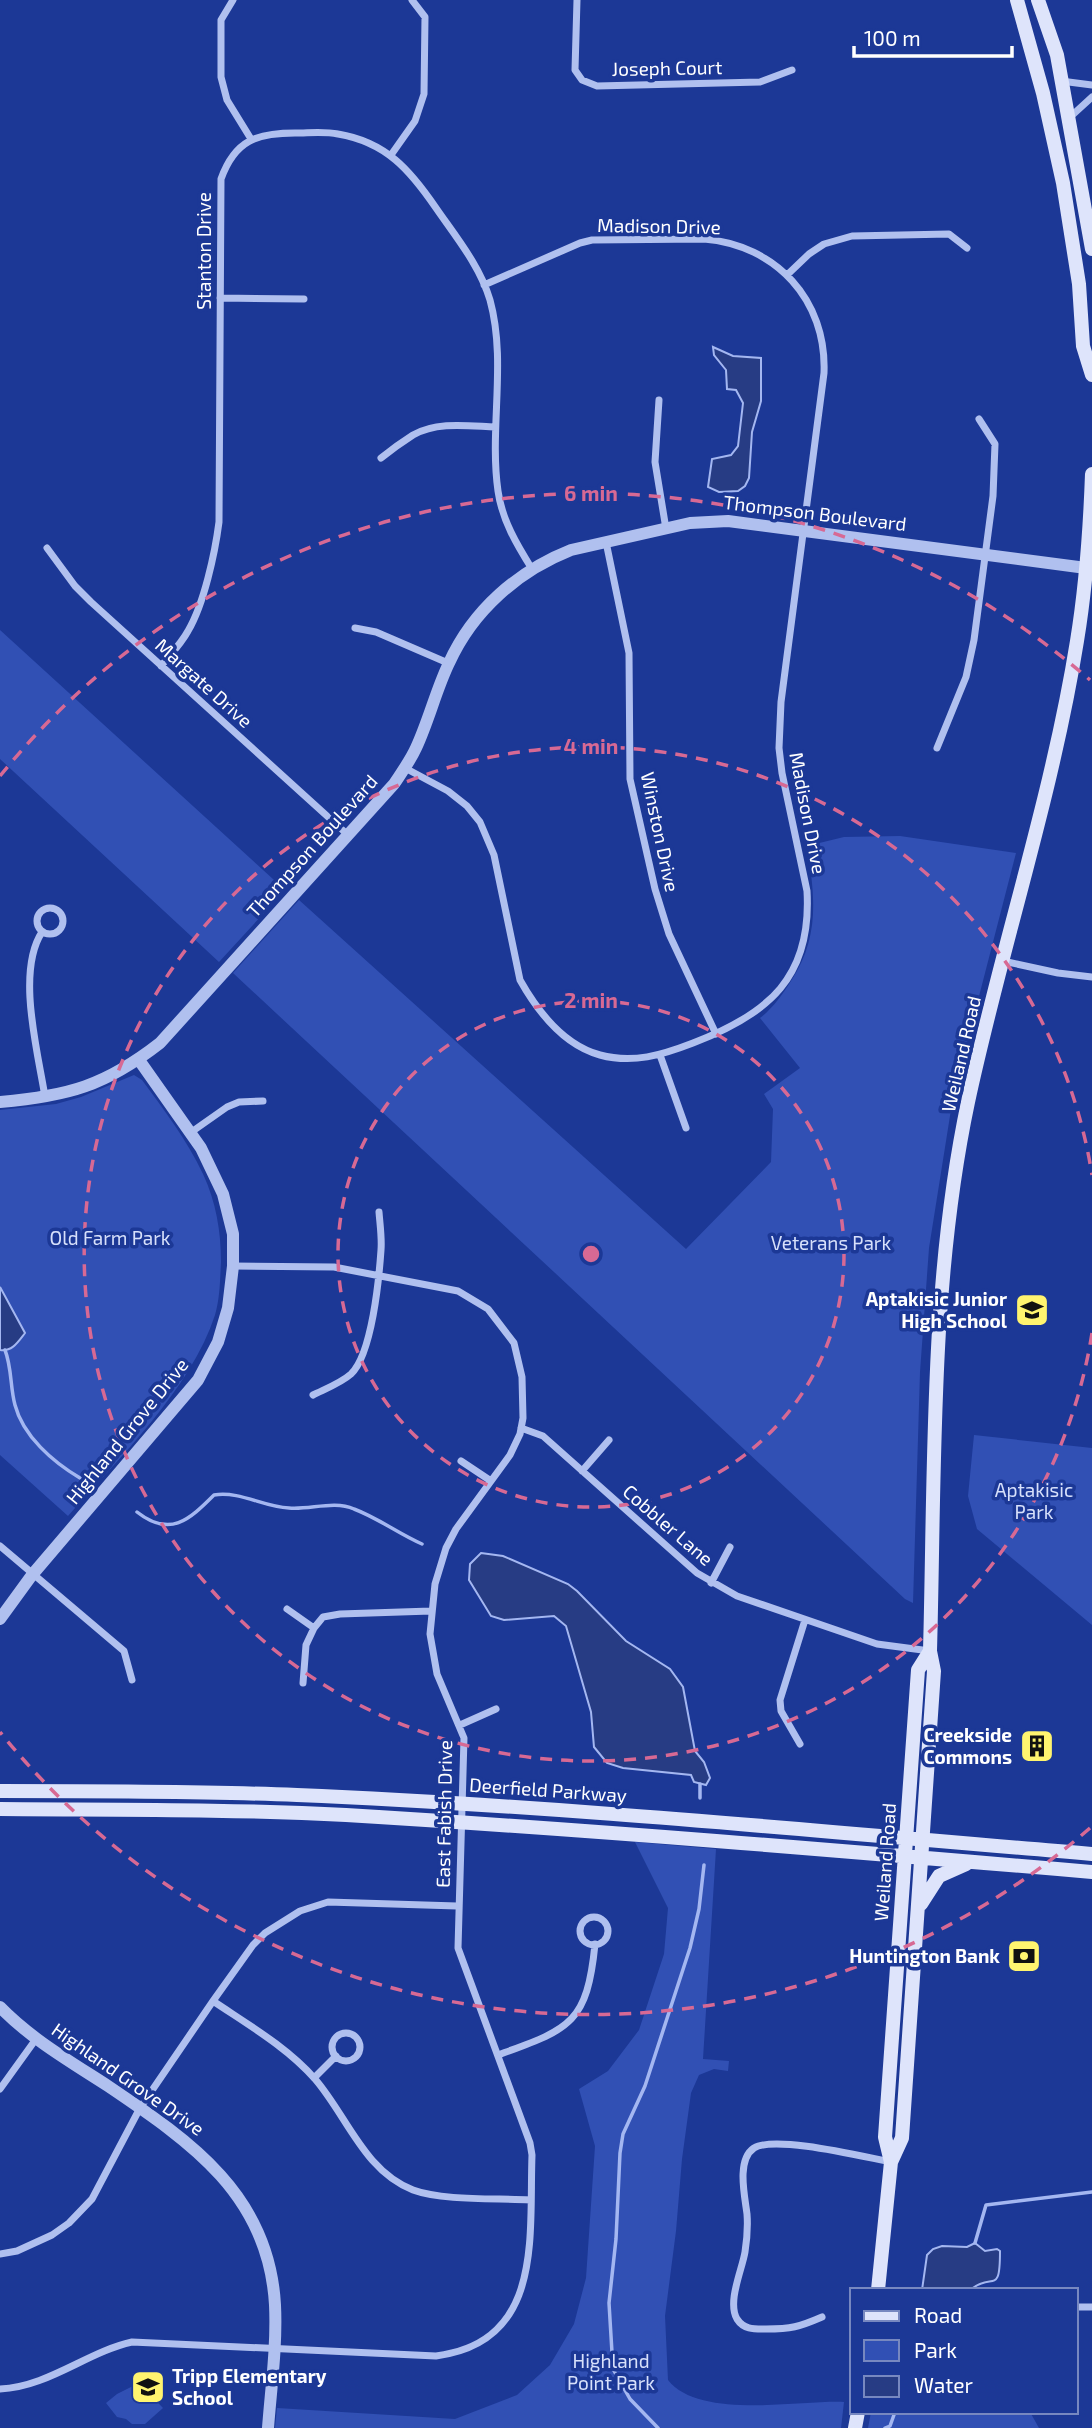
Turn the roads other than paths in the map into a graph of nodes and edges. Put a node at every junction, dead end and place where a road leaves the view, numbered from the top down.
1 (233, 0) edge
2 (412, 0) edge
3 (577, 0) edge
4 (1017, 0) edge
5 (1038, 0) edge
6 (1048, 0) edge
7 (792, 70) dead end
8 (1060, 81) junction
9 (1092, 85) edge
10 (1092, 97) edge
11 (1068, 119) junction
12 (251, 139) junction
13 (391, 155) junction
14 (967, 248) dead end
15 (1092, 249) edge
16 (787, 275) junction
17 (484, 285) junction
18 (220, 299) junction
19 (304, 299) dead end
20 (1092, 375) edge
21 (659, 400) dead end
22 (979, 419) dead end
23 (495, 427) junction
24 (381, 458) dead end
25 (1092, 474) edge
26 (666, 529) junction
27 (804, 529) junction
28 (606, 542) junction
29 (47, 548) dead end
30 (985, 554) junction
31 (1089, 568) edge
32 (532, 569) junction
33 (355, 628) dead end
34 (448, 663) junction
35 (161, 666) junction
36 (937, 748) dead end
37 (405, 768) junction
38 (348, 835) junction
39 (42, 932) dead end
40 (1003, 961) junction
41 (1092, 977) edge
42 (716, 1034) junction
43 (660, 1055) junction
44 (139, 1060) junction
45 (46, 1098) junction
46 (263, 1101) dead end
47 (0, 1102) edge
48 (686, 1128) dead end
49 (190, 1133) junction
50 (379, 1212) dead end
51 (233, 1265) junction
52 (378, 1276) junction
53 (313, 1395) dead end
54 (521, 1429) junction
55 (609, 1440) dead end
56 (461, 1461) dead end
57 (582, 1471) junction
58 (491, 1481) junction
59 (0, 1546) edge
60 (730, 1547) dead end
61 (32, 1575) junction
62 (711, 1583) junction
63 (287, 1609) dead end
64 (431, 1611) junction
65 (0, 1619) edge
66 (805, 1620) junction
67 (314, 1628) junction
68 (930, 1651) junction
69 (132, 1680) dead end
70 (303, 1683) dead end
71 (496, 1709) dead end
72 (460, 1725) junction
73 (800, 1744) dead end
74 (0, 1791) edge
75 (460, 1803) junction
76 (0, 1809) edge
77 (461, 1822) junction
78 (906, 1839) junction
79 (923, 1841) junction
80 (1092, 1854) edge
81 (905, 1856) junction
82 (921, 1857) junction
83 (974, 1862) junction
84 (1092, 1872) edge
85 (457, 1906) junction
86 (918, 1912) junction
87 (595, 1944) dead end
88 (213, 2001) junction
89 (0, 2007) edge
90 (36, 2039) junction
91 (498, 2055) junction
92 (336, 2056) dead end
93 (314, 2078) junction
94 (0, 2089) edge
95 (140, 2108) junction
96 (891, 2162) junction
97 (530, 2200) junction
98 (0, 2254) edge
99 (878, 2288) edge
100 (822, 2317) dead end
101 (274, 2347) junction
102 (0, 2389) edge
103 (268, 2428) edge

1 - 12 street
2 - 13 street
3 - 7 street, Joseph Court
4 - 20 main road
5 - 8 main road
6 - 8 main road
8 - 9 street
8 - 11 main road
10 - 11 street
11 - 15 main road
12 - 13 street
12 - 18 street, Stanton Drive
13 - 17 street
14 - 16 street
16 - 17 street, Madison Drive
16 - 27 street, Madison Drive
17 - 23 street
18 - 19 street
18 - 35 street, Stanton Drive
21 - 26 street
22 - 30 street
23 - 24 street
23 - 32 street
25 - 31 main road, Weiland Road
26 - 27 street, Thompson Boulevard
26 - 28 street, Thompson Boulevard
27 - 30 street, Thompson Boulevard
27 - 42 street, Madison Drive
28 - 32 street, Thompson Boulevard
28 - 42 street, Winston Drive
29 - 35 street, Margate Drive
30 - 31 street, Thompson Boulevard
30 - 36 street
31 - 40 main road, Weiland Road
32 - 34 street, Thompson Boulevard
33 - 34 street
34 - 37 street, Thompson Boulevard
35 - 38 street, Margate Drive
37 - 38 street, Thompson Boulevard
37 - 43 street, Madison Drive
38 - 44 street, Thompson Boulevard
39 - 45 street
40 - 41 street
40 - 68 main road, Weiland Road
42 - 43 street, Madison Drive
43 - 48 street
44 - 45 street, Thompson Boulevard
44 - 49 street, Highland Grove Drive
45 - 47 street, Thompson Boulevard
46 - 49 street
49 - 51 street, Highland Grove Drive
50 - 52 street
51 - 52 street, East Fabish Drive
51 - 61 street, Highland Grove Drive
52 - 53 street
52 - 54 street, East Fabish Drive
54 - 57 street, Cobbler Lane
54 - 58 street, East Fabish Drive
55 - 57 street
56 - 58 street
57 - 62 street, Cobbler Lane
58 - 64 street, East Fabish Drive
59 - 61 street
60 - 62 street
61 - 65 street, Highland Grove Drive
61 - 69 street
62 - 66 street, Cobbler Lane
63 - 67 street
64 - 67 street
64 - 72 street, East Fabish Drive
66 - 68 street, Cobbler Lane
66 - 73 street
67 - 70 street
68 - 78 main road, Weiland Road
68 - 79 main road, Weiland Road
71 - 72 street
72 - 75 street, East Fabish Drive
74 - 75 main road, Deerfield Parkway
75 - 77 street, East Fabish Drive
75 - 78 main road, Deerfield Parkway
76 - 77 main road, Deerfield Parkway
77 - 81 main road, Deerfield Parkway
77 - 85 street, East Fabish Drive
78 - 79 main road, Deerfield Parkway
78 - 81 main road, Weiland Road
79 - 80 main road, Deerfield Parkway
79 - 82 main road, Weiland Road
81 - 82 main road, Deerfield Parkway
81 - 96 main road, Weiland Road
82 - 83 main road, Deerfield Parkway
82 - 86 main road, Weiland Road
83 - 84 main road, Deerfield Parkway
83 - 86 main road
85 - 88 street
85 - 91 street, East Fabish Drive
86 - 96 main road, Weiland Road
87 - 91 street
88 - 93 street
88 - 95 street
89 - 90 street, Highland Grove Drive
90 - 94 street
90 - 95 street, Highland Grove Drive
91 - 97 street, East Fabish Drive
92 - 93 street
93 - 97 street
95 - 98 street
95 - 101 street, Highland Grove Drive
96 - 99 main road, Weiland Road
96 - 100 street
97 - 101 street, East Fabish Drive
101 - 102 street, East Fabish Drive
101 - 103 street, Highland Grove Drive

